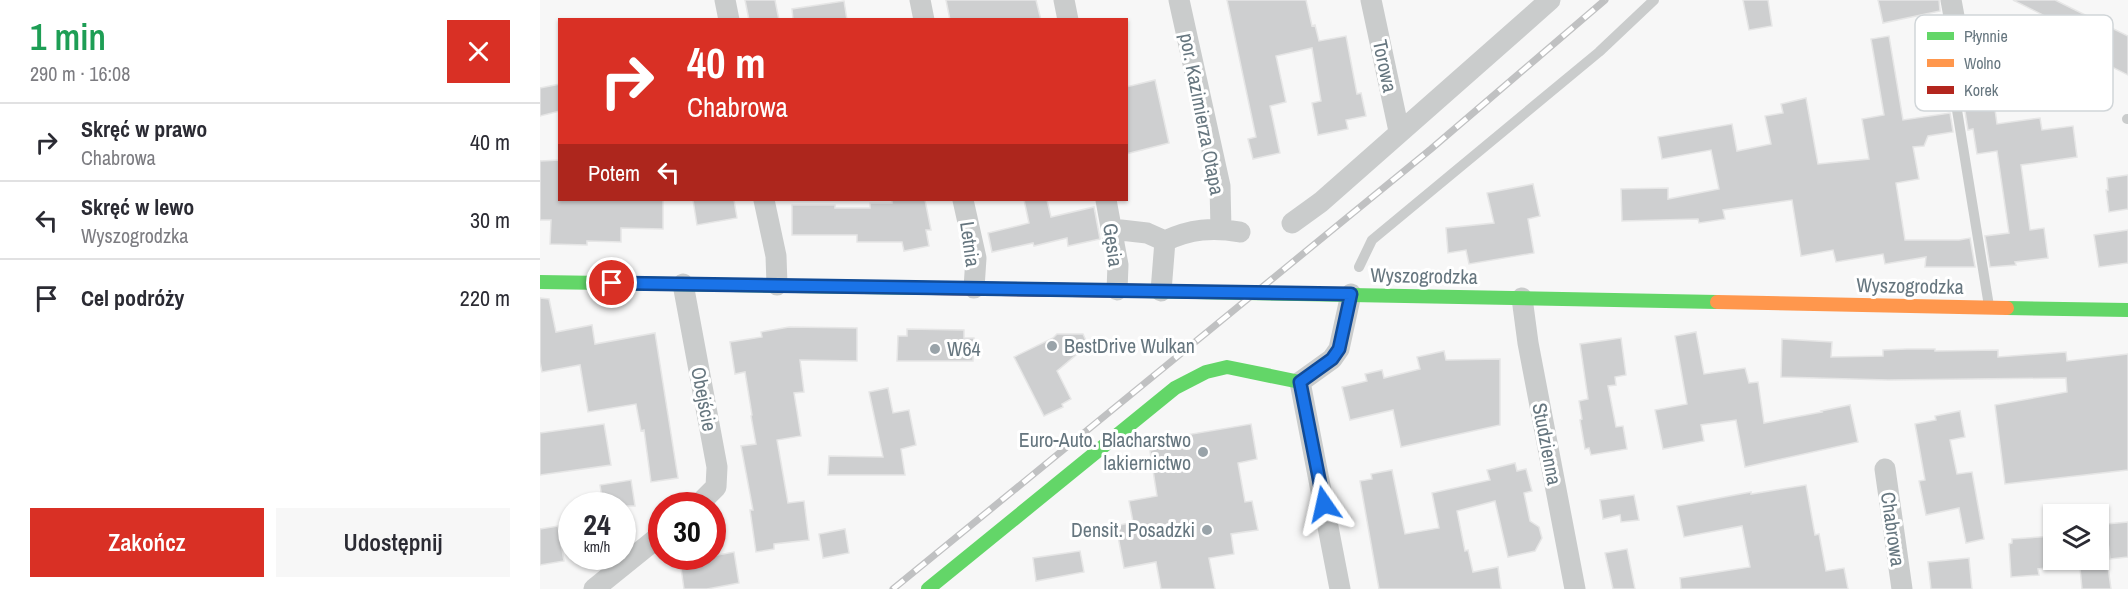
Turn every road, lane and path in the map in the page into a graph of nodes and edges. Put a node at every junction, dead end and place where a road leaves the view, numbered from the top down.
1 (725, 0) edge
2 (920, 0) edge
3 (1064, 0) edge
4 (1179, 0) edge
5 (1371, 0) edge
6 (1550, 0) edge
7 (1654, 0) edge
8 (1951, 0) edge
9 (1952, 15) edge
10 (729, 18) edge
11 (924, 18) edge
12 (1068, 18) edge
13 (1962, 111) edge
14 (1399, 131) junction
15 (764, 201) edge
16 (963, 201) edge
17 (1106, 201) edge
18 (1292, 223) dead end
19 (1112, 229) junction
20 (1165, 241) junction
21 (1359, 267) dead end
22 (540, 282) edge
23 (683, 284) junction
24 (777, 285) junction
25 (974, 288) junction
26 (1117, 290) junction
27 (1161, 291) junction
28 (1351, 294) junction
29 (1522, 298) junction
30 (1989, 307) junction
31 (2128, 310) edge
32 (1300, 382) junction
33 (1885, 470) dead end
34 (711, 492) edge
35 (648, 545) edge
36 (594, 589) edge
37 (928, 589) edge
38 (1340, 589) edge
39 (1575, 589) edge
40 (1902, 589) edge

1 - 10 street
2 - 11 street
3 - 12 street
4 - 20 street, por. Kazimierza Otapa
5 - 14 street, Torowa
6 - 14 street
7 - 21 lane
8 - 9 street
13 - 30 lane
14 - 18 street
15 - 24 street
16 - 25 street, Letnia
17 - 19 street, Gęsia
19 - 20 street
19 - 26 street, Gęsia
20 - 27 street
22 - 23 street, Wyszogrodzka
23 - 24 street, Wyszogrodzka
23 - 34 street, Obejście
24 - 25 street, Wyszogrodzka
25 - 26 street, Wyszogrodzka
26 - 27 street, Wyszogrodzka
27 - 28 street, Wyszogrodzka
28 - 29 street, Wyszogrodzka
28 - 32 street
29 - 30 street, Wyszogrodzka
29 - 39 street, Studzienna
30 - 31 street, Wyszogrodzka
32 - 37 street
32 - 38 street
33 - 40 street, Chabrowa
35 - 36 street

